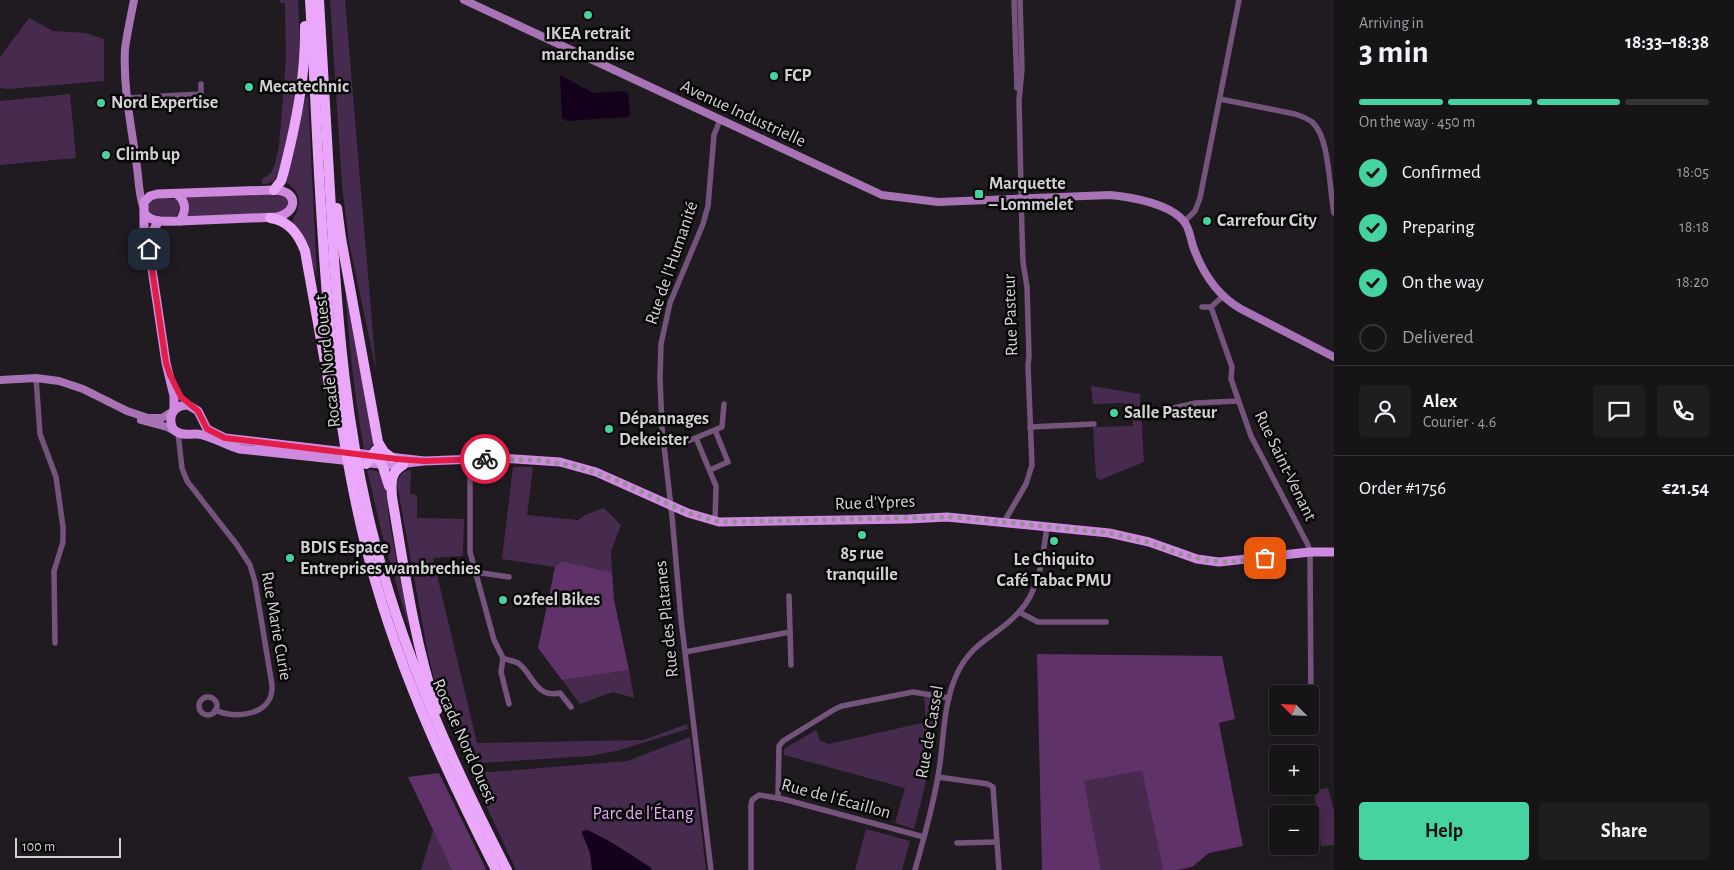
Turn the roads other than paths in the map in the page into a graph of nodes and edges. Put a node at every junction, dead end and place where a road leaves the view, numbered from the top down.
1 (134, 0) edge
2 (304, 0) edge
3 (310, 0) edge
4 (319, 0) edge
5 (464, 0) edge
6 (1014, 0) edge
7 (1020, 0) edge
8 (1239, 0) edge
9 (201, 84) dead end
10 (127, 98) junction
11 (1220, 99) junction
12 (1019, 100) junction
13 (720, 120) junction
14 (328, 150) junction
15 (139, 179) junction
16 (274, 190) junction
17 (157, 194) junction
18 (177, 194) junction
19 (1022, 198) junction
20 (143, 210) junction
21 (1334, 213) edge
22 (270, 218) junction
23 (159, 221) junction
24 (180, 221) junction
25 (1184, 222) junction
26 (149, 249) junction
27 (1223, 296) junction
28 (1202, 307) dead end
29 (1211, 307) junction
30 (1334, 357) edge
31 (170, 375) junction
32 (36, 378) junction
33 (0, 380) edge
34 (1238, 401) junction
35 (724, 404) dead end
36 (192, 406) junction
37 (174, 410) junction
38 (1164, 410) dead end
39 (127, 411) junction
40 (200, 418) junction
41 (340, 421) junction
42 (1094, 424) dead end
43 (1030, 427) junction
44 (715, 430) junction
45 (183, 433) junction
46 (696, 438) junction
47 (348, 439) junction
48 (688, 441) dead end
49 (378, 442) junction
50 (372, 458) junction
51 (392, 458) junction
52 (470, 459) junction
53 (424, 461) junction
54 (382, 464) junction
55 (403, 464) junction
56 (710, 470) junction
57 (392, 497) junction
58 (671, 505) junction
59 (715, 522) junction
60 (1004, 522) junction
61 (1047, 526) junction
62 (1310, 552) junction
63 (1334, 552) edge
64 (475, 572) junction
65 (509, 577) dead end
66 (788, 596) dead end
67 (1019, 612) junction
68 (1106, 622) dead end
69 (790, 632) junction
70 (55, 643) dead end
71 (685, 652) junction
72 (502, 658) junction
73 (791, 665) dead end
74 (1311, 685) edge
75 (949, 698) junction
76 (508, 704) dead end
77 (571, 707) dead end
78 (215, 710) dead end
79 (446, 751) junction
80 (938, 777) junction
81 (459, 783) junction
82 (778, 798) junction
83 (924, 837) junction
84 (996, 842) junction
85 (957, 843) dead end
86 (496, 870) edge
87 (507, 870) edge
88 (711, 870) edge
89 (751, 870) edge
90 (914, 870) edge
91 (999, 870) edge

1 - 10 street
2 - 16 highway
3 - 41 highway, Rocade Nord Ouest
4 - 14 highway, Rocade Nord Ouest
5 - 13 street, Avenue Industrielle
6 - 12 street, Rue Pasteur
7 - 12 street, Rue Pasteur
8 - 11 street
9 - 10 street
10 - 15 street
11 - 21 street
11 - 25 street
12 - 19 street, Rue Pasteur
13 - 19 street, Avenue Industrielle
13 - 58 street, Rue de l'Humanité
14 - 47 highway, Rocade Nord Ouest
14 - 49 highway
15 - 17 street
15 - 20 street
16 - 18 main road
16 - 22 main road
17 - 18 main road
17 - 20 main road
18 - 24 main road
19 - 25 street, Avenue Industrielle
19 - 43 street, Rue Pasteur
20 - 23 main road
20 - 26 main road
22 - 24 main road
22 - 41 highway
23 - 24 main road
23 - 26 main road
25 - 27 street
26 - 31 main road
27 - 29 street
27 - 30 street
28 - 29 street
29 - 34 street, Rue Saint-Venant
31 - 36 main road
31 - 37 main road
32 - 33 street, Rue d'Ypres
32 - 39 street, Rue d'Ypres
32 - 70 street
34 - 38 street
34 - 62 street, Rue Saint-Venant
35 - 44 street
36 - 37 main road
36 - 40 main road
37 - 39 street, Rue d'Ypres
37 - 45 main road
39 - 45 street, Rue d'Ypres
40 - 45 main road
40 - 50 main road, Rue d'Ypres
41 - 47 highway, Rocade Nord Ouest
42 - 43 street
43 - 60 street, Rue Pasteur
44 - 46 street
44 - 56 street
45 - 50 main road, Rue d'Ypres
45 - 78 street, Rue Marie Curie
46 - 48 street
46 - 56 street
47 - 79 highway, Rocade Nord Ouest
49 - 50 highway
49 - 51 highway
50 - 51 main road, Rue d'Ypres
50 - 54 highway
51 - 53 main road, Rue d'Ypres
52 - 53 main road, Rue d'Ypres
52 - 58 main road, Rue d'Ypres
52 - 64 street
53 - 55 main road, Rue d'Ypres
54 - 55 main road, Rue d'Ypres
54 - 57 highway
55 - 57 highway
56 - 59 street
57 - 79 highway
58 - 59 main road, Rue d'Ypres
58 - 71 street, Rue des Platanes
59 - 60 main road, Rue d'Ypres
60 - 61 main road, Rue d'Ypres
61 - 62 main road, Rue d'Ypres
61 - 67 street, Rue de Cassel
62 - 63 main road, Rue d'Ypres
62 - 74 street
64 - 65 street
64 - 72 street
66 - 69 street
67 - 68 street
67 - 75 street, Rue de Cassel
69 - 71 street
69 - 73 street
71 - 88 street, Rue des Platanes
72 - 76 street
72 - 77 street
75 - 80 street, Rue de Cassel
75 - 82 street
79 - 81 highway, Rocade Nord Ouest
80 - 83 street, Rue de Cassel
80 - 84 street
81 - 86 highway, Rocade Nord Ouest
81 - 87 highway, Rocade Nord Ouest
82 - 83 street, Rue de l'Écaillon
82 - 89 street, Rue de l'Écaillon
83 - 90 street, Rue de Cassel
84 - 85 street
84 - 91 street

